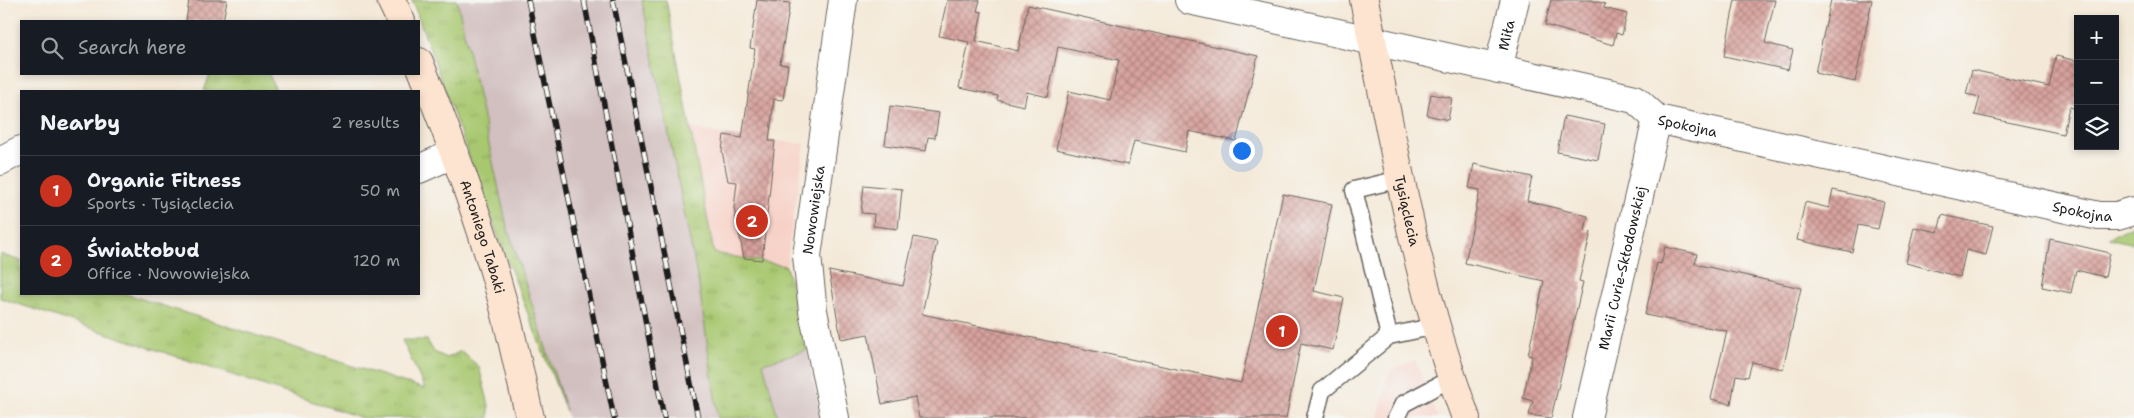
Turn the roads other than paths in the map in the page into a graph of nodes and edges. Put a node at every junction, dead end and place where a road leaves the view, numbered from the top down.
1 (391, 0) edge
2 (843, 0) edge
3 (1189, 0) edge
4 (1364, 0) edge
5 (1515, 0) edge
6 (401, 20) edge
7 (1372, 42) junction
8 (420, 65) edge
9 (1498, 70) junction
10 (1656, 119) junction
11 (20, 151) edge
12 (455, 153) junction
13 (0, 161) edge
14 (420, 169) edge
15 (1400, 179) junction
16 (2134, 211) edge
17 (1436, 326) junction
18 (1389, 336) junction
19 (1452, 378) junction
20 (1403, 413) edge
21 (530, 418) edge
22 (835, 418) edge
23 (1316, 418) edge
24 (1466, 418) edge
25 (1587, 418) edge

1 - 6 street
2 - 22 street, Nowowiejska
3 - 7 street, Spokojna
4 - 7 street, Tysiąclecia
5 - 9 street, Miła
7 - 9 street, Spokojna
7 - 15 street, Tysiąclecia
8 - 12 street, Antoniego Tabaki
9 - 10 street, Spokojna
10 - 16 street, Spokojna
10 - 25 street, Marii Curie-Skłodowskiej
11 - 13 street
12 - 14 street
12 - 21 street, Antoniego Tabaki
15 - 17 street, Tysiąclecia
15 - 18 lane
17 - 18 lane
17 - 19 street, Tysiąclecia
18 - 23 lane
19 - 20 lane
19 - 24 street, Tysiąclecia

